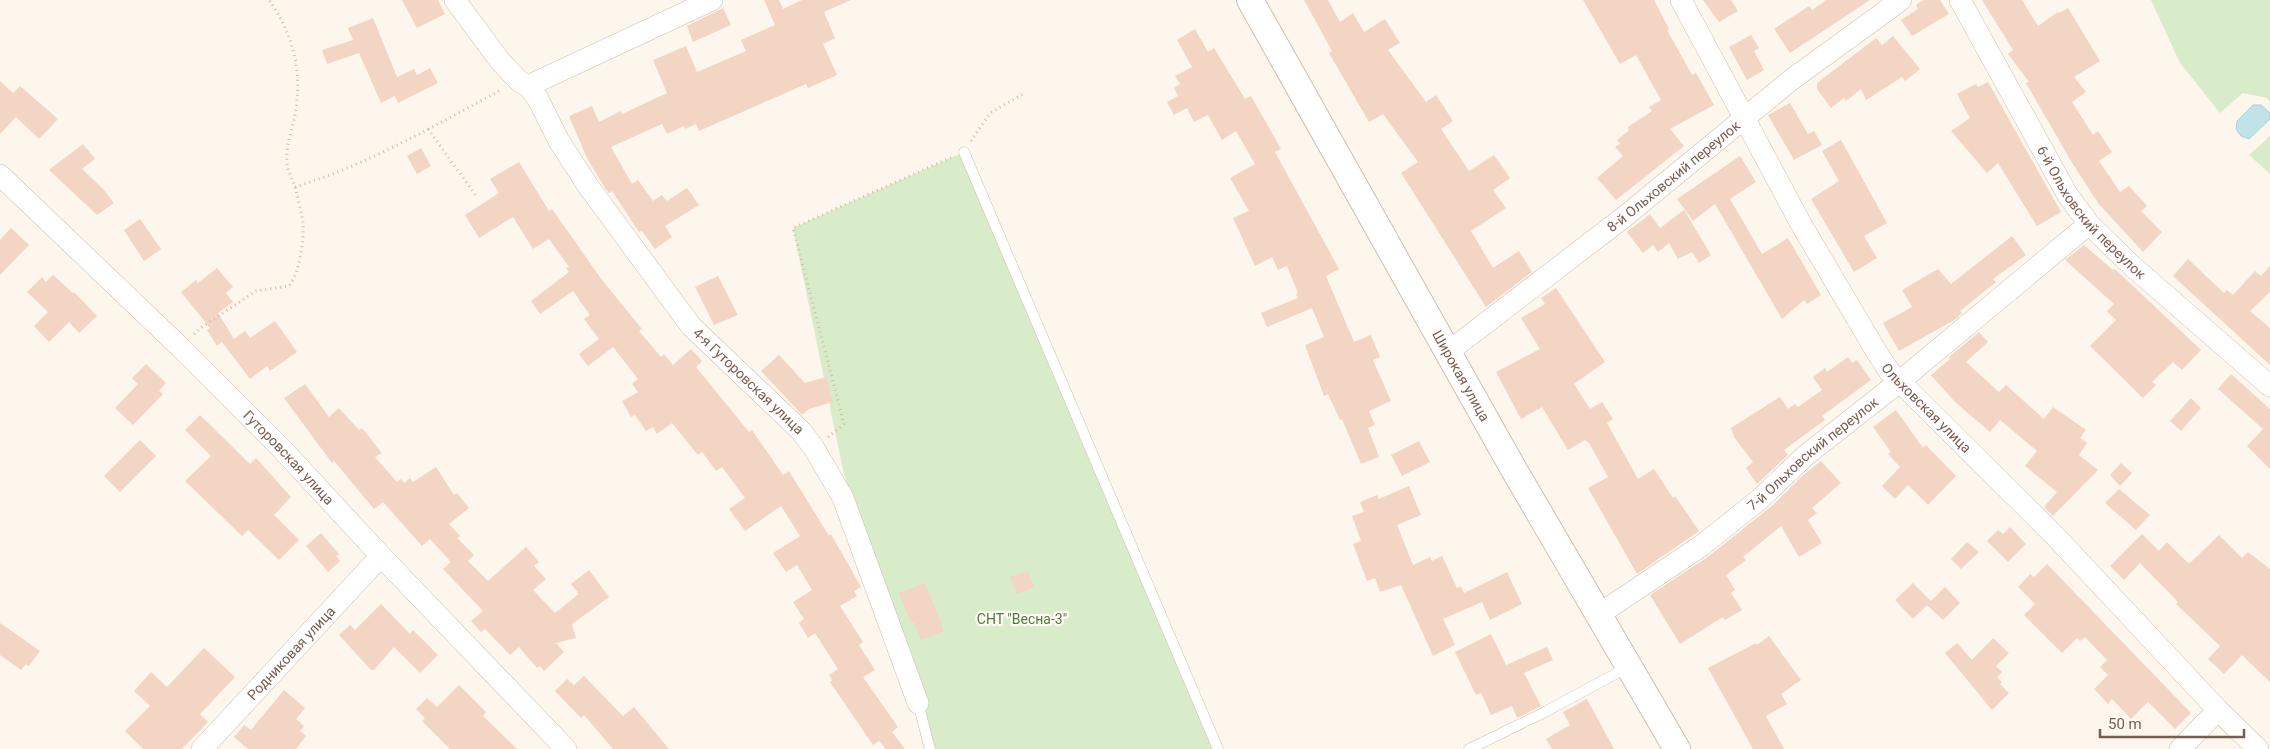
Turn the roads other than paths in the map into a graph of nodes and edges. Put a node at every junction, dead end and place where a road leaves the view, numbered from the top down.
1 (455, 0) edge
2 (712, 0) edge
3 (1250, 0) edge
4 (1680, 0) edge
5 (1901, 0) edge
6 (1960, 0) edge
7 (524, 83) junction
8 (1746, 119) junction
9 (964, 152) road end
10 (0, 175) edge
11 (2090, 224) junction
12 (1448, 352) junction
13 (1898, 382) junction
14 (2270, 386) edge
15 (381, 556) junction
16 (1598, 615) junction
17 (1628, 667) junction
18 (918, 702) joint
19 (2218, 710) junction
20 (202, 749) edge
21 (566, 749) edge
22 (930, 749) edge
23 (1218, 749) edge
24 (1469, 749) edge
25 (1677, 749) edge
26 (2180, 749) edge
27 (2258, 749) edge

1 - 7 street, 4-я Гуторовская улица
2 - 7 street
3 - 12 street, Широкая улица
4 - 8 street, Ольховская улица
5 - 8 street, 8-й Ольховский переулок
6 - 11 street, 6-й Ольховский переулок
7 - 18 street, 4-я Гуторовская улица
8 - 12 street, 8-й Ольховский переулок
8 - 13 street, Ольховская улица
9 - 23 lane
10 - 15 street, Гуторовская улица
11 - 13 street, 7-й Ольховский переулок
11 - 14 street, 6-й Ольховский переулок
12 - 16 street, Широкая улица
13 - 16 street, 7-й Ольховский переулок
13 - 19 street, Ольховская улица
15 - 20 street, Родниковая улица
15 - 21 street, Гуторовская улица
16 - 17 street, Широкая улица
17 - 24 lane
17 - 25 street, Широкая улица
18 - 22 lane
19 - 26 street
19 - 27 street, Ольховская улица

